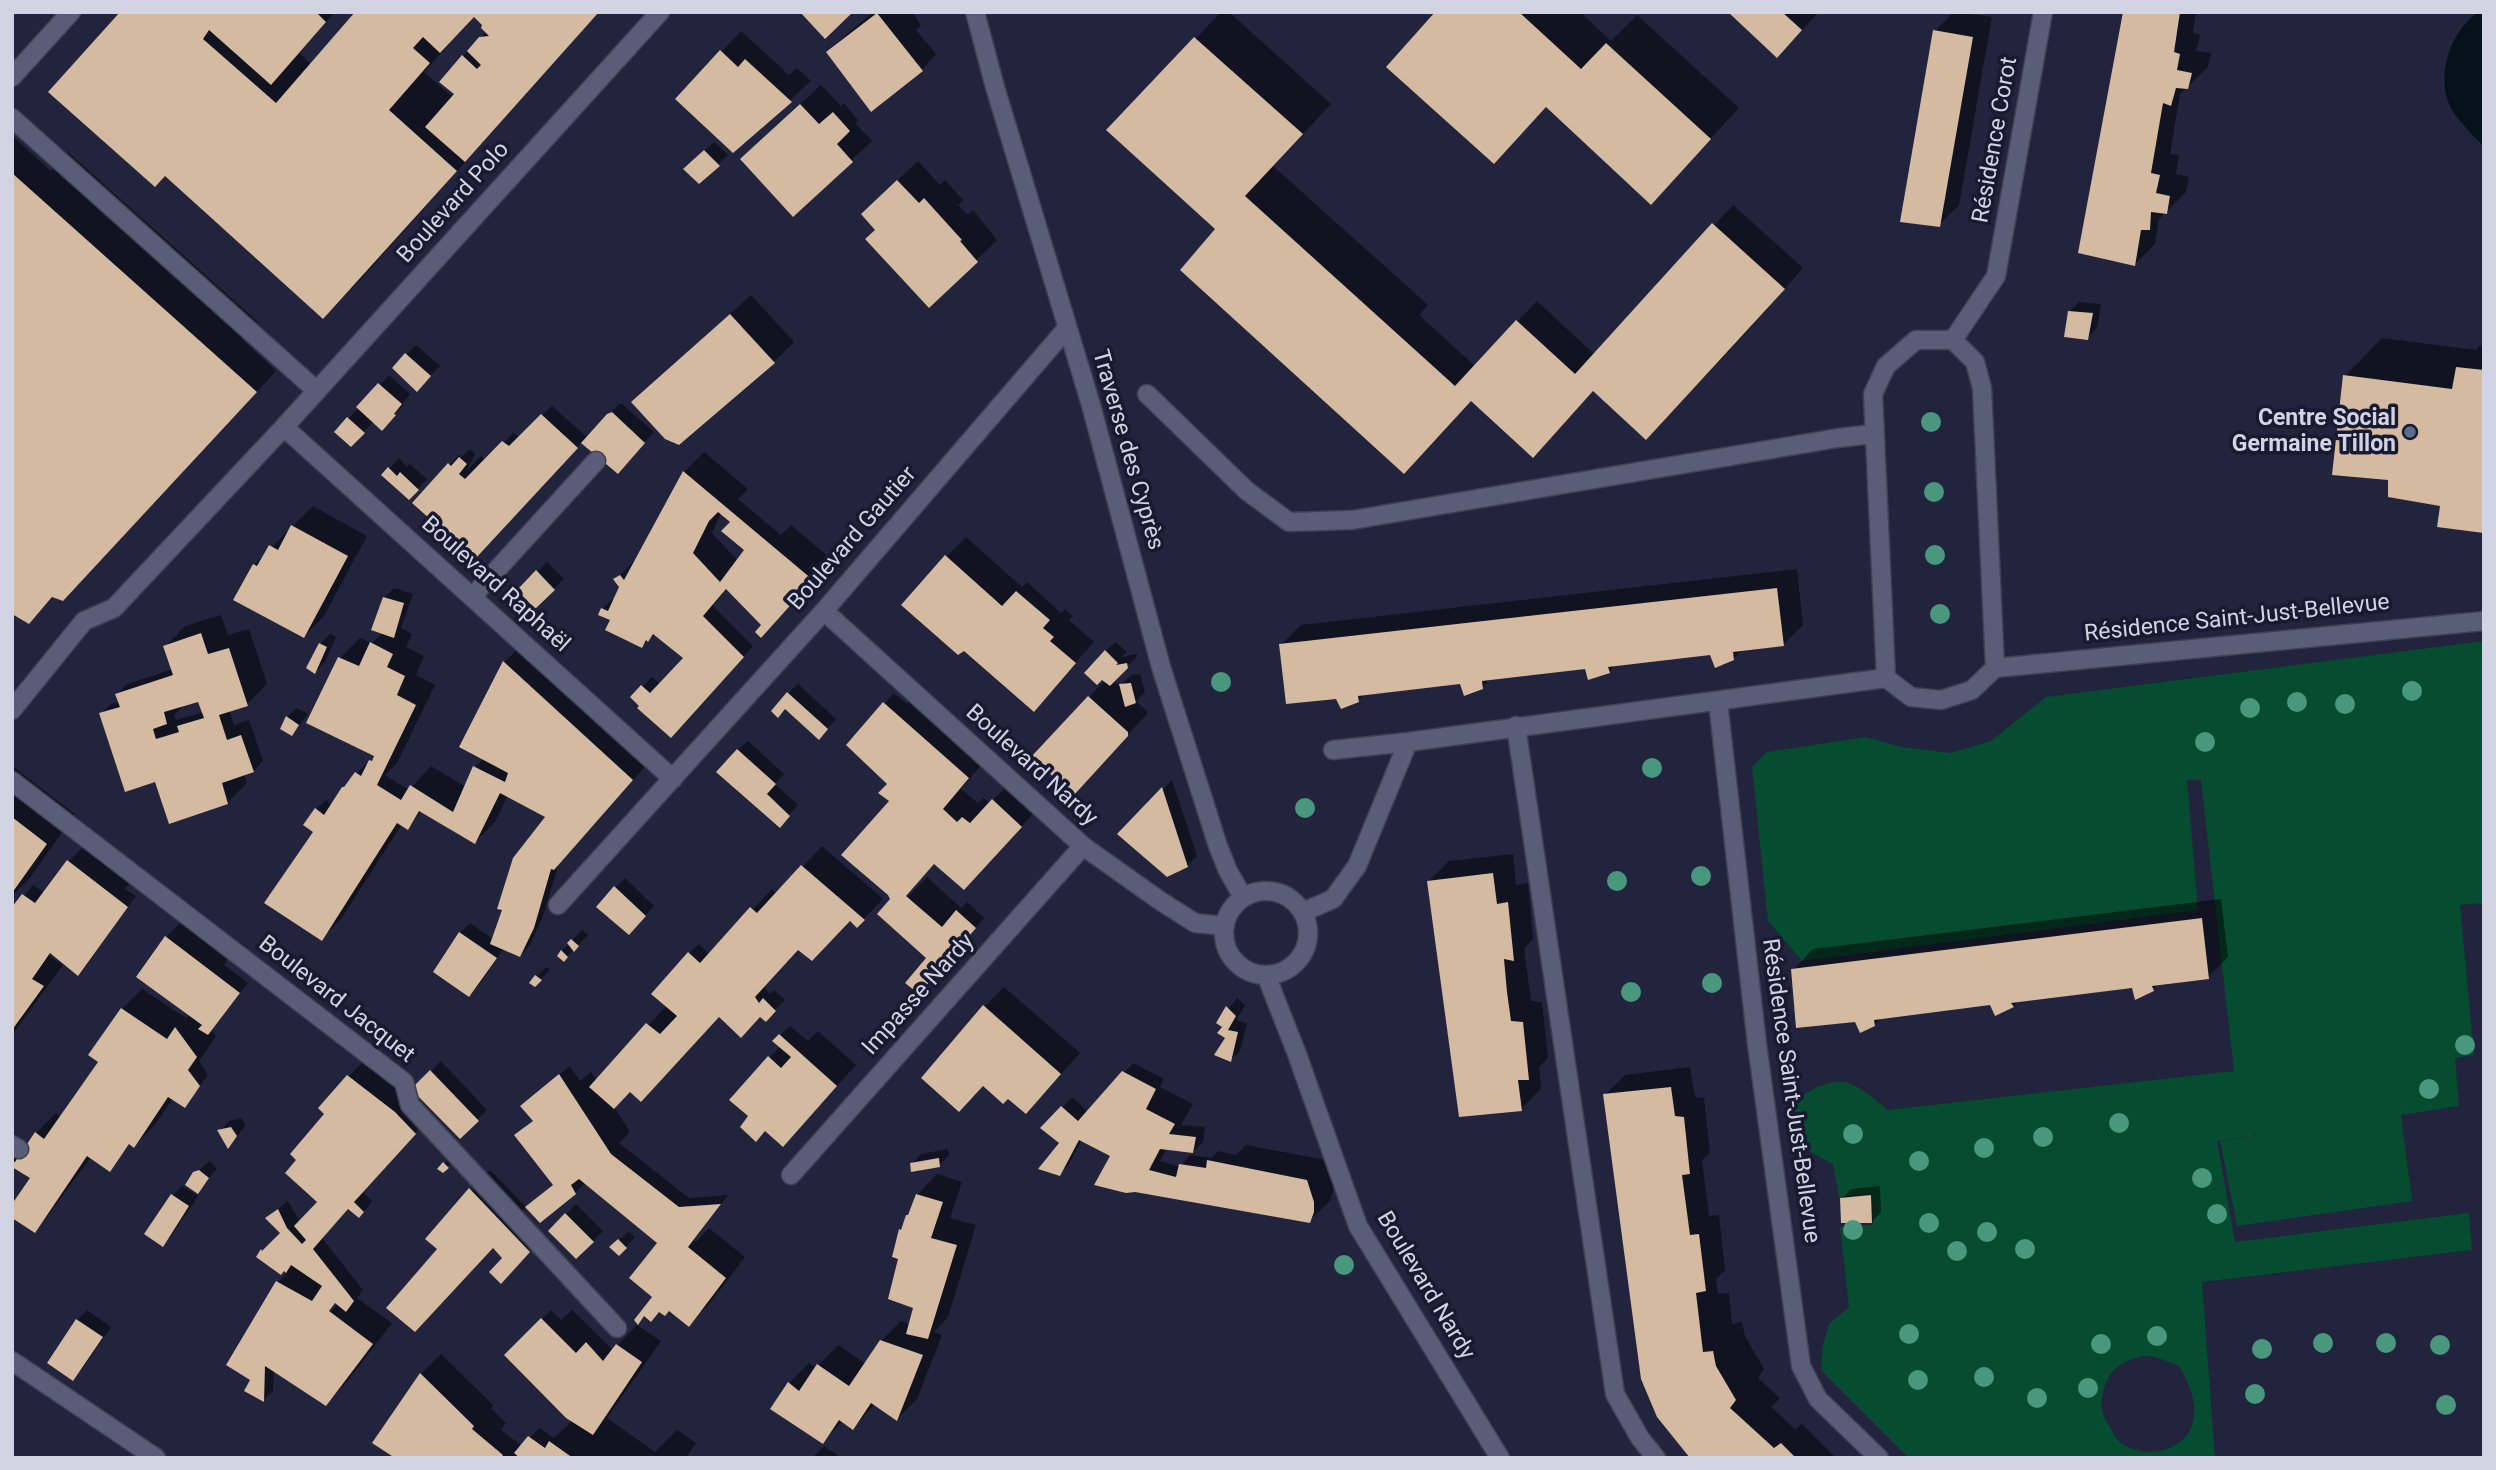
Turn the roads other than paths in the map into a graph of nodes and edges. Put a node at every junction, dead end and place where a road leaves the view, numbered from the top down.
1 (71, 12) edge
2 (660, 12) edge
3 (975, 12) edge
4 (2043, 12) edge
5 (12, 77) edge
6 (12, 118) edge
7 (1068, 328) junction
8 (1953, 340) junction
9 (317, 391) junction
10 (1147, 394) dead end
11 (284, 427) junction
12 (1873, 434) junction
13 (596, 461) dead end
14 (472, 597) junction
15 (824, 611) junction
16 (2484, 621) edge
17 (1995, 668) junction
18 (1886, 678) junction
19 (1718, 702) junction
20 (12, 710) edge
21 (1516, 726) junction
22 (1408, 743) junction
23 (1333, 750) dead end
24 (673, 779) junction
25 (12, 780) edge
26 (1083, 846) junction
27 (1244, 897) junction
28 (558, 905) dead end
29 (1303, 912) junction
30 (1225, 926) junction
31 (1266, 975) junction
32 (791, 1175) dead end
33 (617, 1328) dead end
34 (12, 1361) edge
35 (156, 1458) edge
36 (1500, 1458) edge
37 (1656, 1458) edge
38 (1879, 1458) edge

1 - 5 street
2 - 9 street, Boulevard Polo
3 - 7 street, Traverse des Cyprès
4 - 8 street, Résidence Corot
6 - 9 street
7 - 15 street, Boulevard Gautier
7 - 27 street, Traverse des Cyprès
8 - 12 street
8 - 17 street
9 - 11 street, Boulevard Polo
10 - 12 street
11 - 14 street, Boulevard Raphaël
11 - 20 street, Boulevard Polo
12 - 18 street
13 - 14 street
14 - 24 street, Boulevard Raphaël
15 - 24 street, Boulevard Gautier
15 - 26 street, Boulevard Nardy
16 - 17 street, Résidence Saint-Just-Bellevue
17 - 18 street
18 - 19 street
19 - 21 street
19 - 38 street, Résidence Saint-Just-Bellevue
21 - 22 street
21 - 37 street
22 - 23 street
22 - 29 street
24 - 28 street, Boulevard Gautier
25 - 33 street, Boulevard Jacquet
26 - 30 street, Boulevard Nardy
26 - 32 street, Impasse Nardy
27 - 29 street
27 - 30 street
29 - 31 street
30 - 31 street
31 - 36 street, Boulevard Nardy
34 - 35 street

